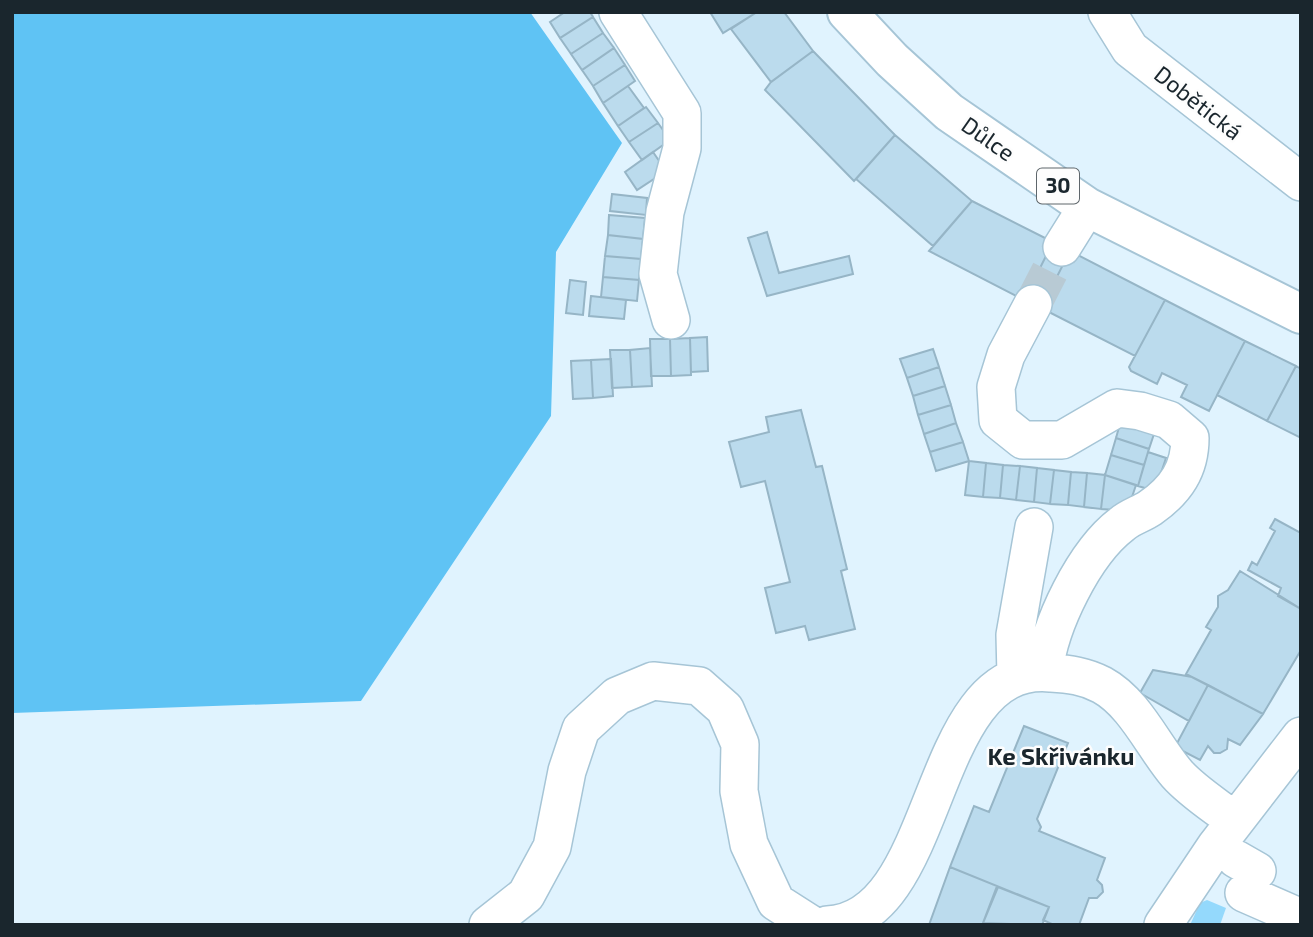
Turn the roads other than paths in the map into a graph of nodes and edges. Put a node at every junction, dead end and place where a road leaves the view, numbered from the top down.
1 (618, 12) edge
2 (847, 12) edge
3 (1107, 12) edge
4 (1301, 183) edge
5 (1087, 207) junction
6 (1062, 247) tunnel mouth
7 (1033, 304) tunnel mouth
8 (1301, 314) edge
9 (671, 320) dead end
10 (1034, 527) dead end
11 (1030, 674) junction
12 (1301, 736) edge
13 (1234, 821) junction
14 (1246, 874) dead end
15 (1301, 918) edge
16 (501, 920) edge
17 (812, 925) edge
18 (827, 925) edge
19 (1163, 925) edge

1 - 9 street
2 - 5 main road, Důlce / 30
3 - 4 street, Dobětická
5 - 6 street
5 - 8 main road, Důlce / 30
7 - 11 street
10 - 11 street
11 - 13 street
11 - 18 street
12 - 13 street
13 - 19 street
14 - 15 street
16 - 17 street

